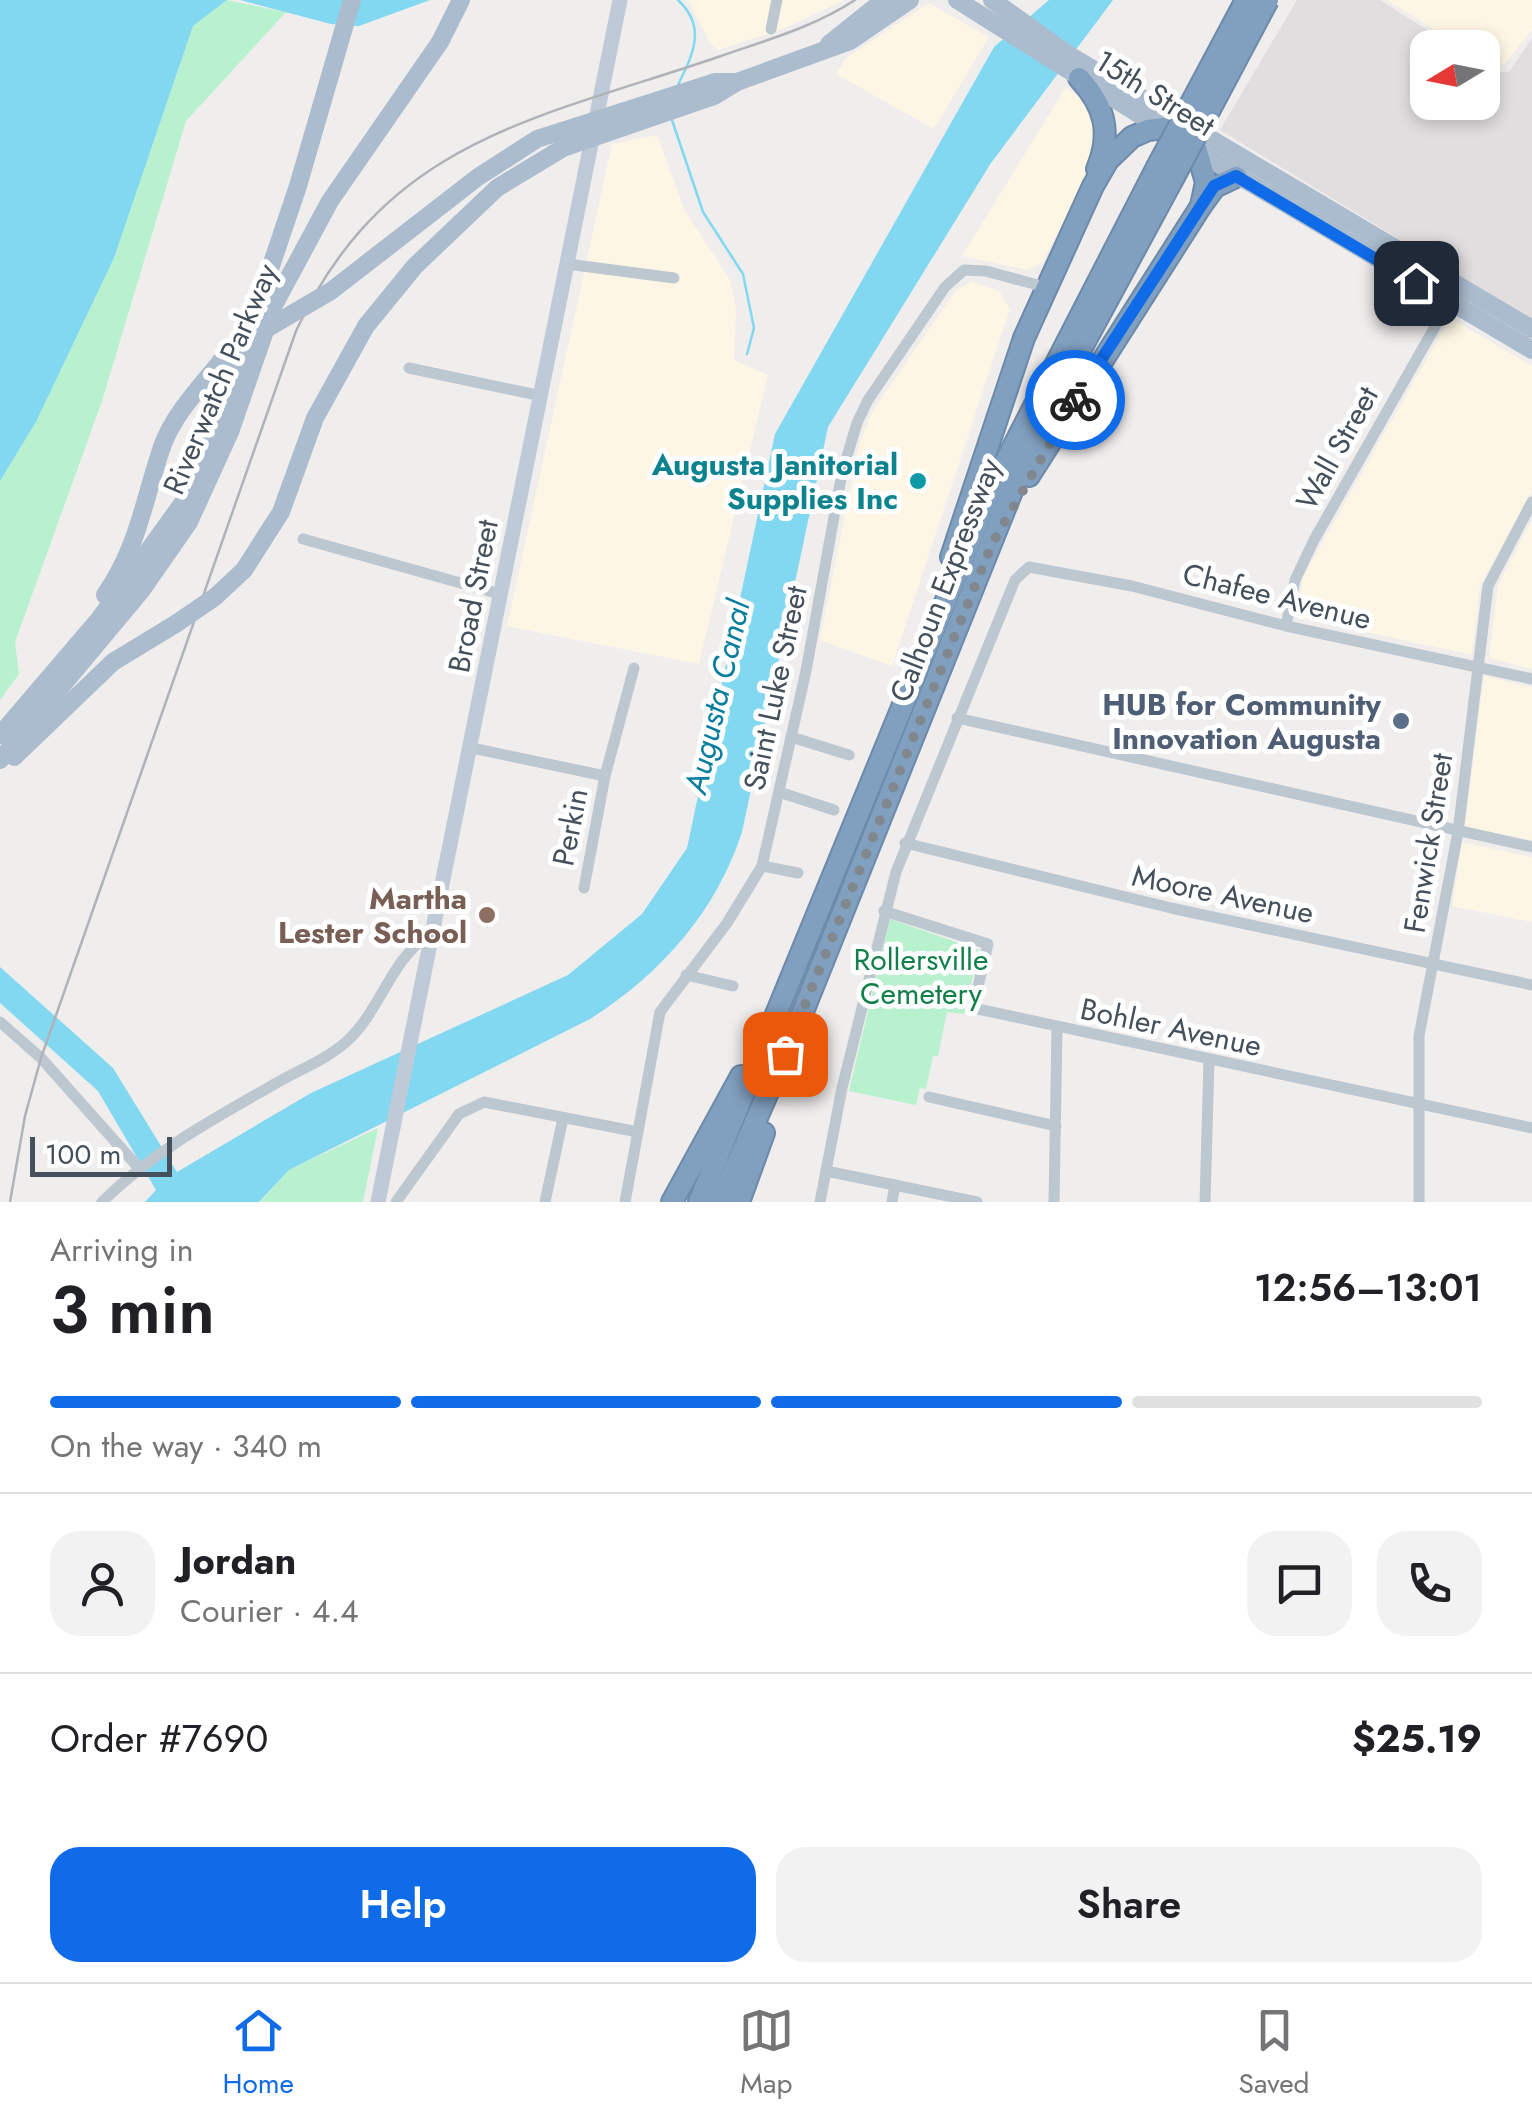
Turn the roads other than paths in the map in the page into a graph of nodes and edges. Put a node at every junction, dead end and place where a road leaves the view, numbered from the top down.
1 (352, 0) edge
2 (461, 0) edge
3 (777, 0) edge
4 (884, 0) edge
5 (910, 0) edge
6 (958, 0) edge
7 (992, 0) edge
8 (1246, 0) edge
9 (1268, 0) edge
10 (620, 2) edge
11 (1015, 28) junction
12 (771, 29) dead end
13 (825, 48) junction
14 (1065, 60) junction
15 (1080, 78) junction
16 (646, 112) junction
17 (596, 118) junction
18 (1188, 125) junction
19 (1160, 128) junction
20 (592, 139) junction
21 (1198, 152) junction
22 (1165, 173) junction
23 (1236, 176) junction
24 (1094, 186) junction
25 (1201, 206) junction
26 (566, 264) junction
27 (674, 278) dead end
28 (1045, 286) junction
29 (1449, 302) junction
30 (1532, 328) edge
31 (1532, 350) edge
32 (410, 368) dead end
33 (537, 396) junction
34 (1532, 502) edge
35 (303, 539) dead end
36 (992, 544) junction
37 (500, 594) junction
38 (1286, 626) junction
39 (634, 668) dead end
40 (1480, 670) junction
41 (50, 676) junction
42 (1532, 679) edge
43 (957, 718) junction
44 (0, 735) edge
45 (791, 737) junction
46 (472, 748) junction
47 (888, 748) junction
48 (849, 755) dead end
49 (0, 760) edge
50 (0, 772) edge
51 (606, 776) junction
52 (778, 792) junction
53 (834, 810) dead end
54 (1458, 832) junction
55 (906, 844) junction
56 (1532, 847) edge
57 (762, 866) junction
58 (798, 873) dead end
59 (584, 888) dead end
60 (884, 911) junction
61 (844, 913) junction
62 (431, 934) junction
63 (1434, 965) junction
64 (686, 975) junction
65 (792, 982) junction
66 (1532, 985) edge
67 (733, 986) dead end
68 (0, 1022) edge
69 (1057, 1028) junction
70 (1209, 1060) junction
71 (929, 1097) dead end
72 (1419, 1105) junction
73 (563, 1118) junction
74 (1056, 1126) junction
75 (1532, 1128) edge
76 (638, 1132) junction
77 (138, 1167) junction
78 (826, 1171) junction
79 (895, 1185) junction
80 (102, 1202) edge
81 (378, 1202) edge
82 (396, 1202) edge
83 (545, 1202) edge
84 (625, 1202) edge
85 (672, 1202) edge
86 (699, 1202) edge
87 (720, 1202) edge
88 (739, 1202) edge
89 (820, 1202) edge
90 (892, 1202) edge
91 (977, 1202) edge
92 (1054, 1202) edge
93 (1205, 1202) edge
94 (1419, 1202) edge

1 - 41 main road, Riverwatch Parkway
2 - 49 main road, Riverwatch Parkway
3 - 12 street
4 - 13 main road
5 - 13 main road
6 - 11 main road, 15th Street
7 - 11 main road, 15th Street
8 - 22 highway, Calhoun Expressway, bridge
9 - 22 highway, Calhoun Expressway, bridge
10 - 17 main road, Broad Street
11 - 14 main road, 15th Street
13 - 16 main road
14 - 15 main road, 15th Street
14 - 18 main road, 15th Street
15 - 19 main road, 15th Street
15 - 24 highway
16 - 17 main road
16 - 20 main road
17 - 20 main road, Broad Street
17 - 41 main road, bridge
18 - 19 highway
18 - 21 highway
18 - 30 main road, 15th Street
19 - 21 main road, 15th Street
19 - 24 highway
20 - 26 main road, Broad Street
20 - 50 main road, bridge
21 - 23 main road, 15th Street
21 - 25 highway
22 - 36 highway, Calhoun Expressway
22 - 47 highway, Calhoun Expressway
23 - 25 highway
23 - 29 main road, 15th Street
24 - 28 highway
25 - 36 highway
26 - 27 street
26 - 33 main road, Broad Street
28 - 45 street, Saint Luke Street
28 - 47 highway
29 - 31 main road, 15th Street
29 - 38 street, Wall Street
32 - 33 street
33 - 37 main road, Broad Street
34 - 40 street, Fenwick Street
35 - 37 street
36 - 61 highway, Calhoun Expressway
37 - 46 main road, Broad Street
38 - 40 street, Chafee Avenue
38 - 43 street, Chafee Avenue
39 - 51 street, Perkin
40 - 42 street, Chafee Avenue
40 - 54 street, Fenwick Street
41 - 44 main road, Riverwatch Parkway
43 - 54 street
43 - 55 street
45 - 48 street
45 - 52 street, Saint Luke Street
46 - 51 street
46 - 62 main road, Broad Street
47 - 65 highway, Calhoun Expressway
51 - 59 street, Perkin
52 - 53 street
52 - 57 street, Saint Luke Street
54 - 56 street
54 - 63 street, Fenwick Street
55 - 60 street
55 - 63 street, Moore Avenue
57 - 58 street
57 - 64 street, Saint Luke Street
60 - 69 street, Bohler Avenue
60 - 78 street
61 - 87 highway, Calhoun Expressway
61 - 88 highway
62 - 77 street
62 - 81 main road, Broad Street
63 - 66 street, Moore Avenue
63 - 72 street, Fenwick Street
64 - 67 street
64 - 76 street, Saint Luke Street
65 - 85 highway
65 - 86 highway, Calhoun Expressway
68 - 77 street
69 - 70 street, Bohler Avenue
69 - 74 street
70 - 72 street, Bohler Avenue
70 - 93 street
71 - 74 street
72 - 75 street, Bohler Avenue
72 - 94 street, Fenwick Street
73 - 76 street
73 - 82 street
73 - 83 street
74 - 92 street
76 - 84 street, Saint Luke Street
77 - 80 street
78 - 79 street
78 - 89 street
79 - 90 street
79 - 91 street

